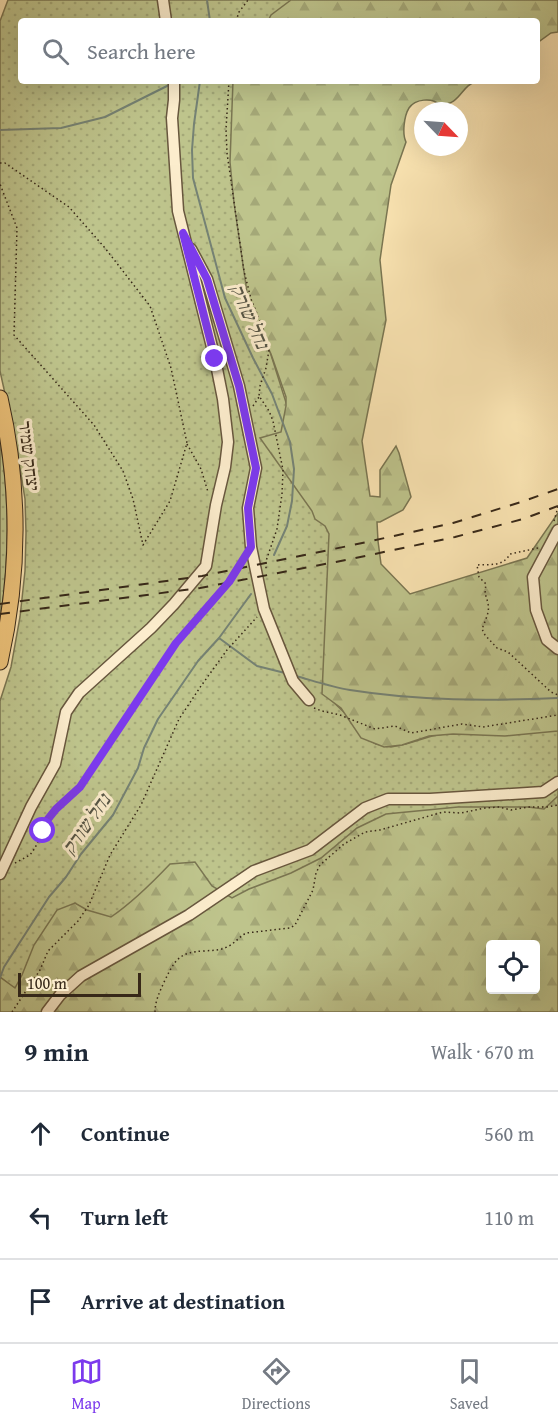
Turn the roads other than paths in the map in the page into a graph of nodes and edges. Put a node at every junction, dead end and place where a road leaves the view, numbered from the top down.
1 (163, 0) edge
2 (166, 18) edge
3 (174, 84) edge
4 (183, 233) junction
5 (0, 398) edge
6 (555, 527) edge
7 (558, 649) edge
8 (0, 662) edge
9 (309, 699) road end
10 (558, 782) edge
11 (2, 870) edge
12 (47, 1012) edge

1 - 2 street
3 - 4 street
4 - 9 street
4 - 11 street
5 - 8 highway, יצחק שמיר
6 - 7 street
10 - 12 street

